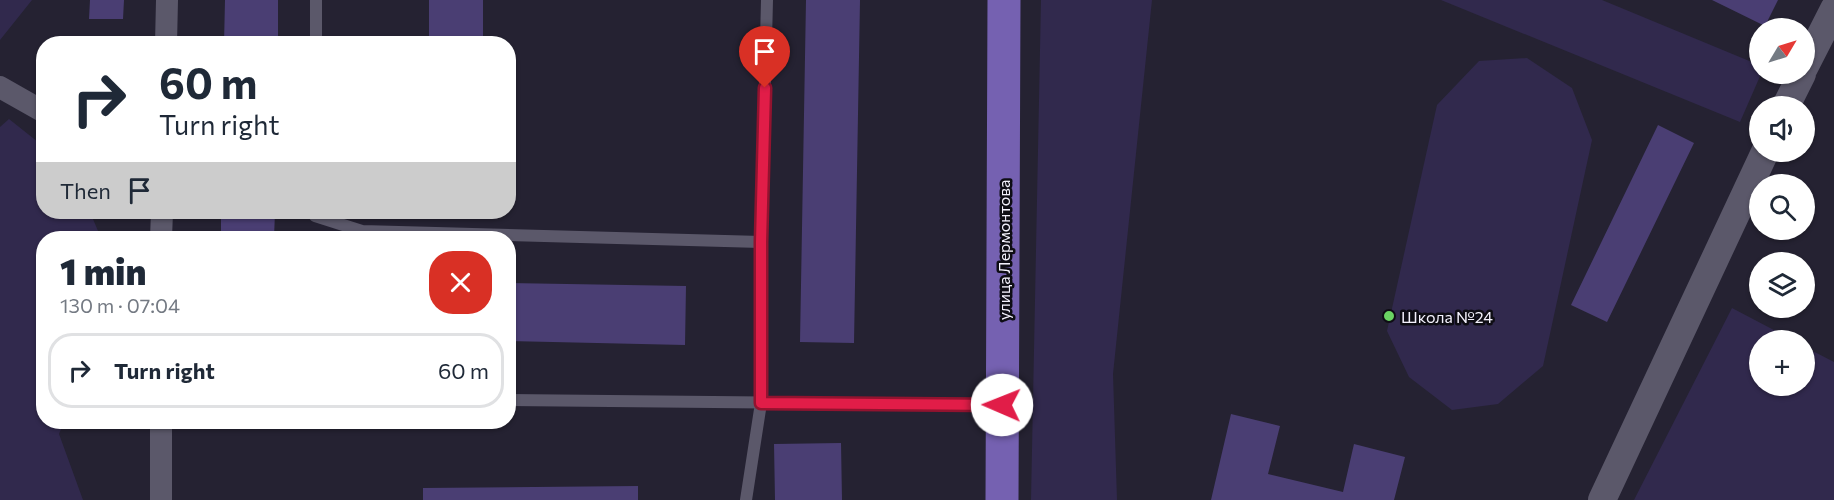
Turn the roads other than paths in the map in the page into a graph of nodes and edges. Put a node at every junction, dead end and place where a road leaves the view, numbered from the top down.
1 (167, 0) edge
2 (316, 0) edge
3 (767, 0) edge
4 (1004, 0) edge
5 (1834, 9) edge
6 (166, 36) edge
7 (316, 36) edge
8 (1815, 46) edge
9 (0, 87) edge
10 (36, 107) edge
11 (1760, 162) edge
12 (324, 219) edge
13 (362, 231) edge
14 (516, 235) edge
15 (761, 242) junction
16 (516, 400) edge
17 (761, 403) junction
18 (1002, 405) junction
19 (161, 429) edge
20 (161, 500) edge
21 (746, 500) edge
22 (1002, 500) edge
23 (1602, 500) edge

1 - 6 street
2 - 7 lane
3 - 15 lane
4 - 18 main road, улица Лермонтова
5 - 8 street
9 - 10 street
11 - 23 street
12 - 13 lane
14 - 15 lane
15 - 17 lane
16 - 17 lane
17 - 18 lane
17 - 21 lane
18 - 22 main road, улица Лермонтова
19 - 20 street

